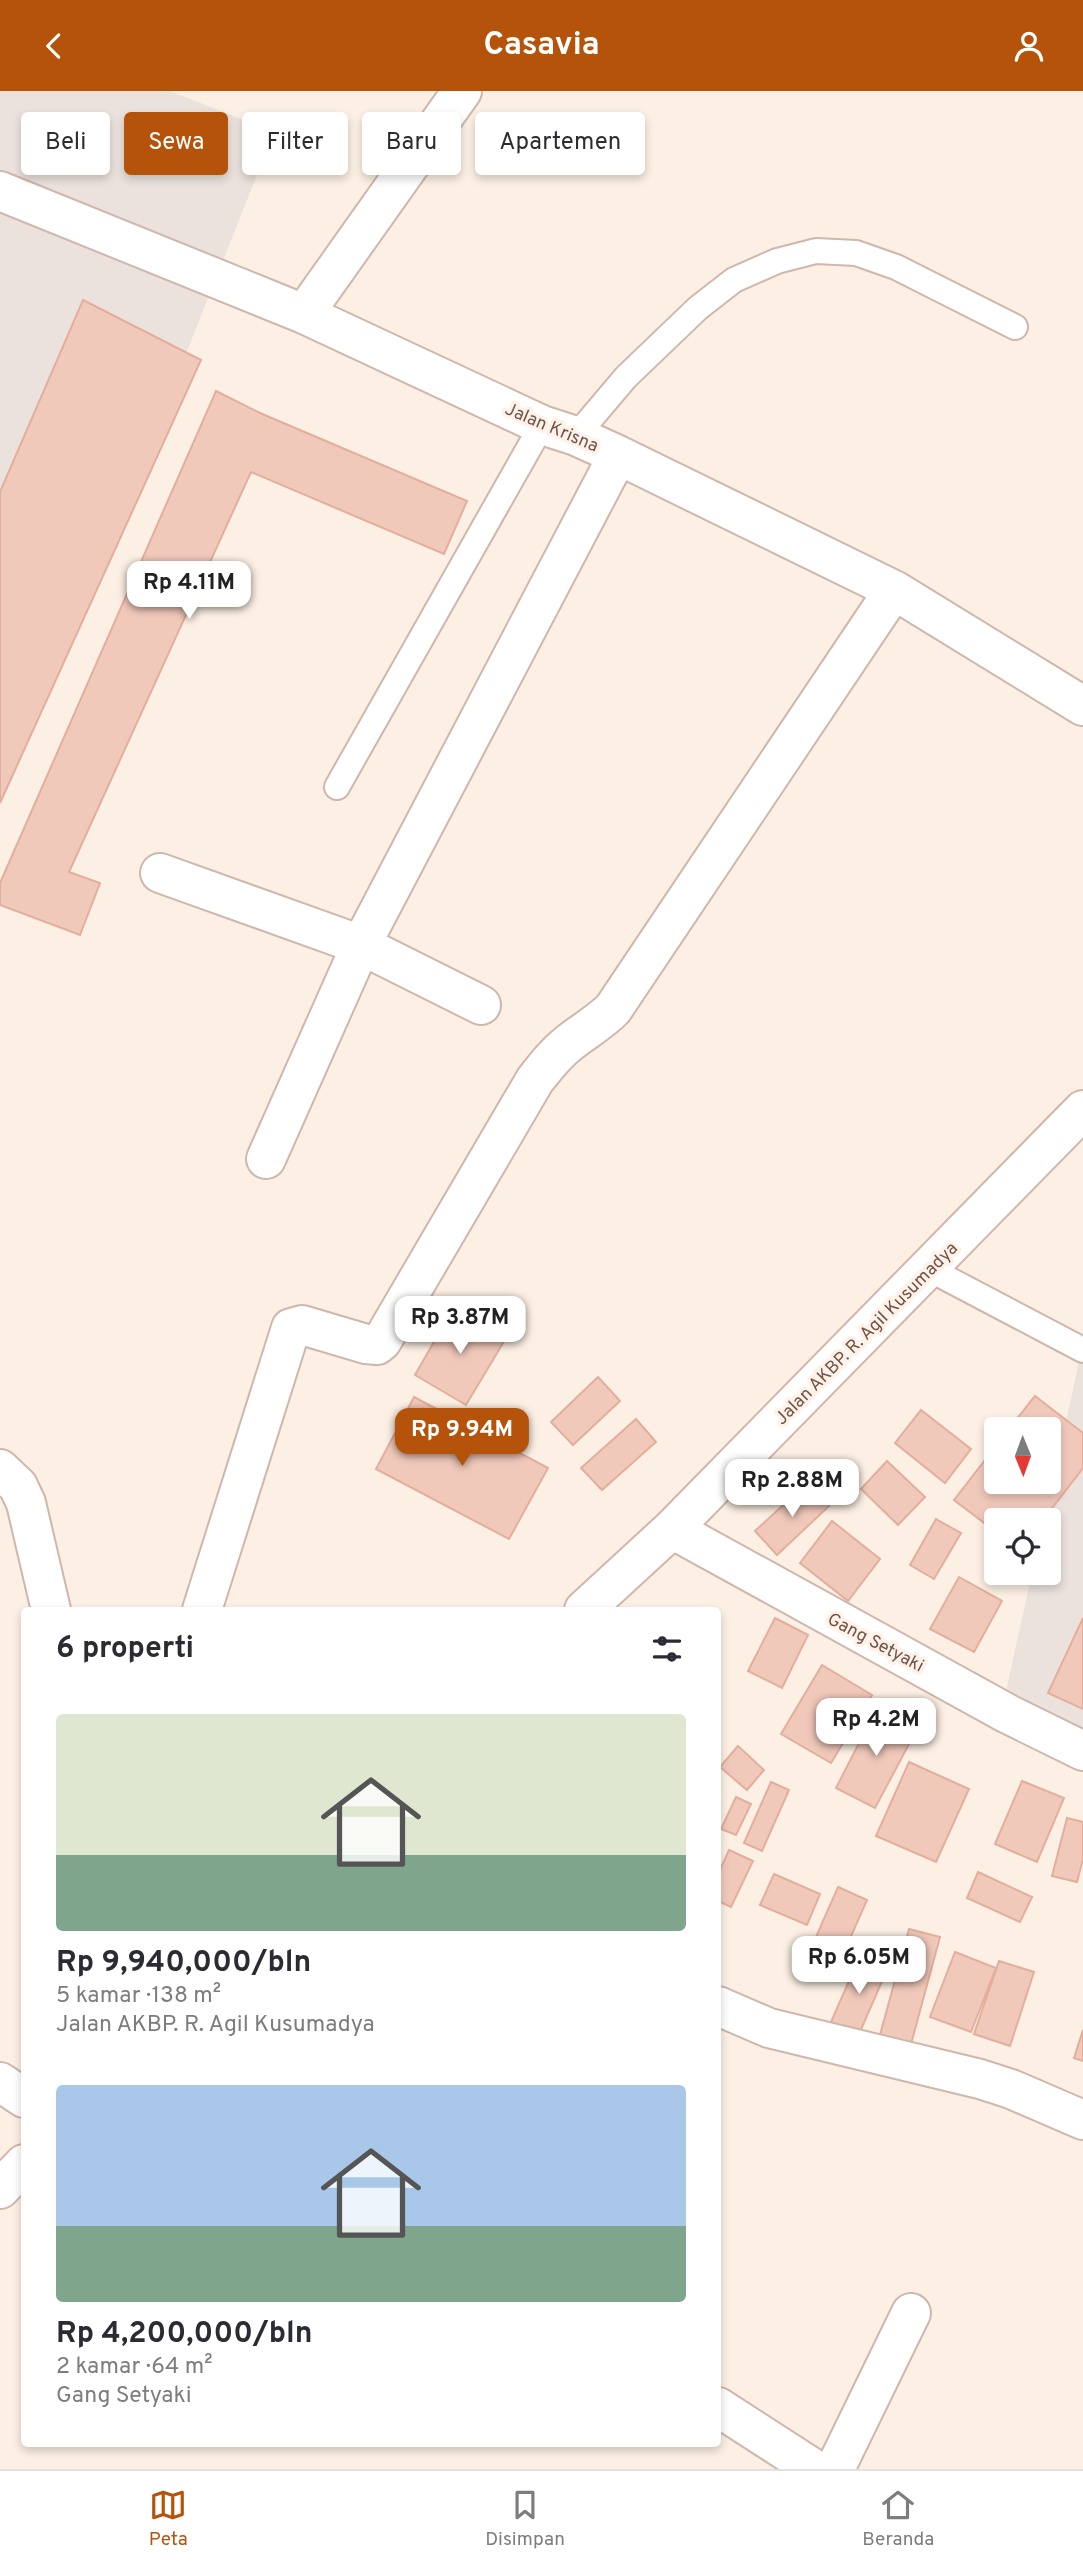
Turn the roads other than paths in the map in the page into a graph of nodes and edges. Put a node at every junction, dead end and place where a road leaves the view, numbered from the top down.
1 (462, 91) edge
2 (0, 191) edge
3 (304, 314) junction
4 (1016, 327) dead end
5 (559, 431) junction
6 (618, 456) junction
7 (894, 590) junction
8 (1083, 706) edge
9 (337, 787) dead end
10 (160, 873) dead end
11 (361, 944) junction
12 (481, 1005) dead end
13 (1083, 1110) edge
14 (266, 1159) dead end
15 (929, 1269) junction
16 (1083, 1350) edge
17 (0, 1469) edge
18 (672, 1529) junction
19 (50, 1607) edge
20 (203, 1607) edge
21 (587, 1607) edge
22 (1083, 1751) edge
23 (721, 2007) edge
24 (0, 2082) edge
25 (21, 2096) edge
26 (1083, 2120) edge
27 (21, 2167) edge
28 (0, 2189) edge
29 (911, 2313) dead end
30 (721, 2409) edge
31 (814, 2469) edge
32 (835, 2469) edge

1 - 3 street
2 - 3 street, Jalan Krisna
3 - 5 street, Jalan Krisna
4 - 5 lane
5 - 6 street, Jalan Krisna
5 - 9 lane
6 - 7 street, Jalan Krisna
6 - 11 street
7 - 8 street, Jalan Krisna
7 - 20 street
10 - 11 street
11 - 12 street
11 - 14 street
13 - 15 street, Jalan AKBP. R. Agil Kusumadya
15 - 16 lane
15 - 18 street, Jalan AKBP. R. Agil Kusumadya
17 - 19 street
18 - 21 street, Jalan AKBP. R. Agil Kusumadya
18 - 22 street, Gang Setyaki
23 - 26 street
24 - 25 street
27 - 28 street
29 - 32 street
30 - 31 street

